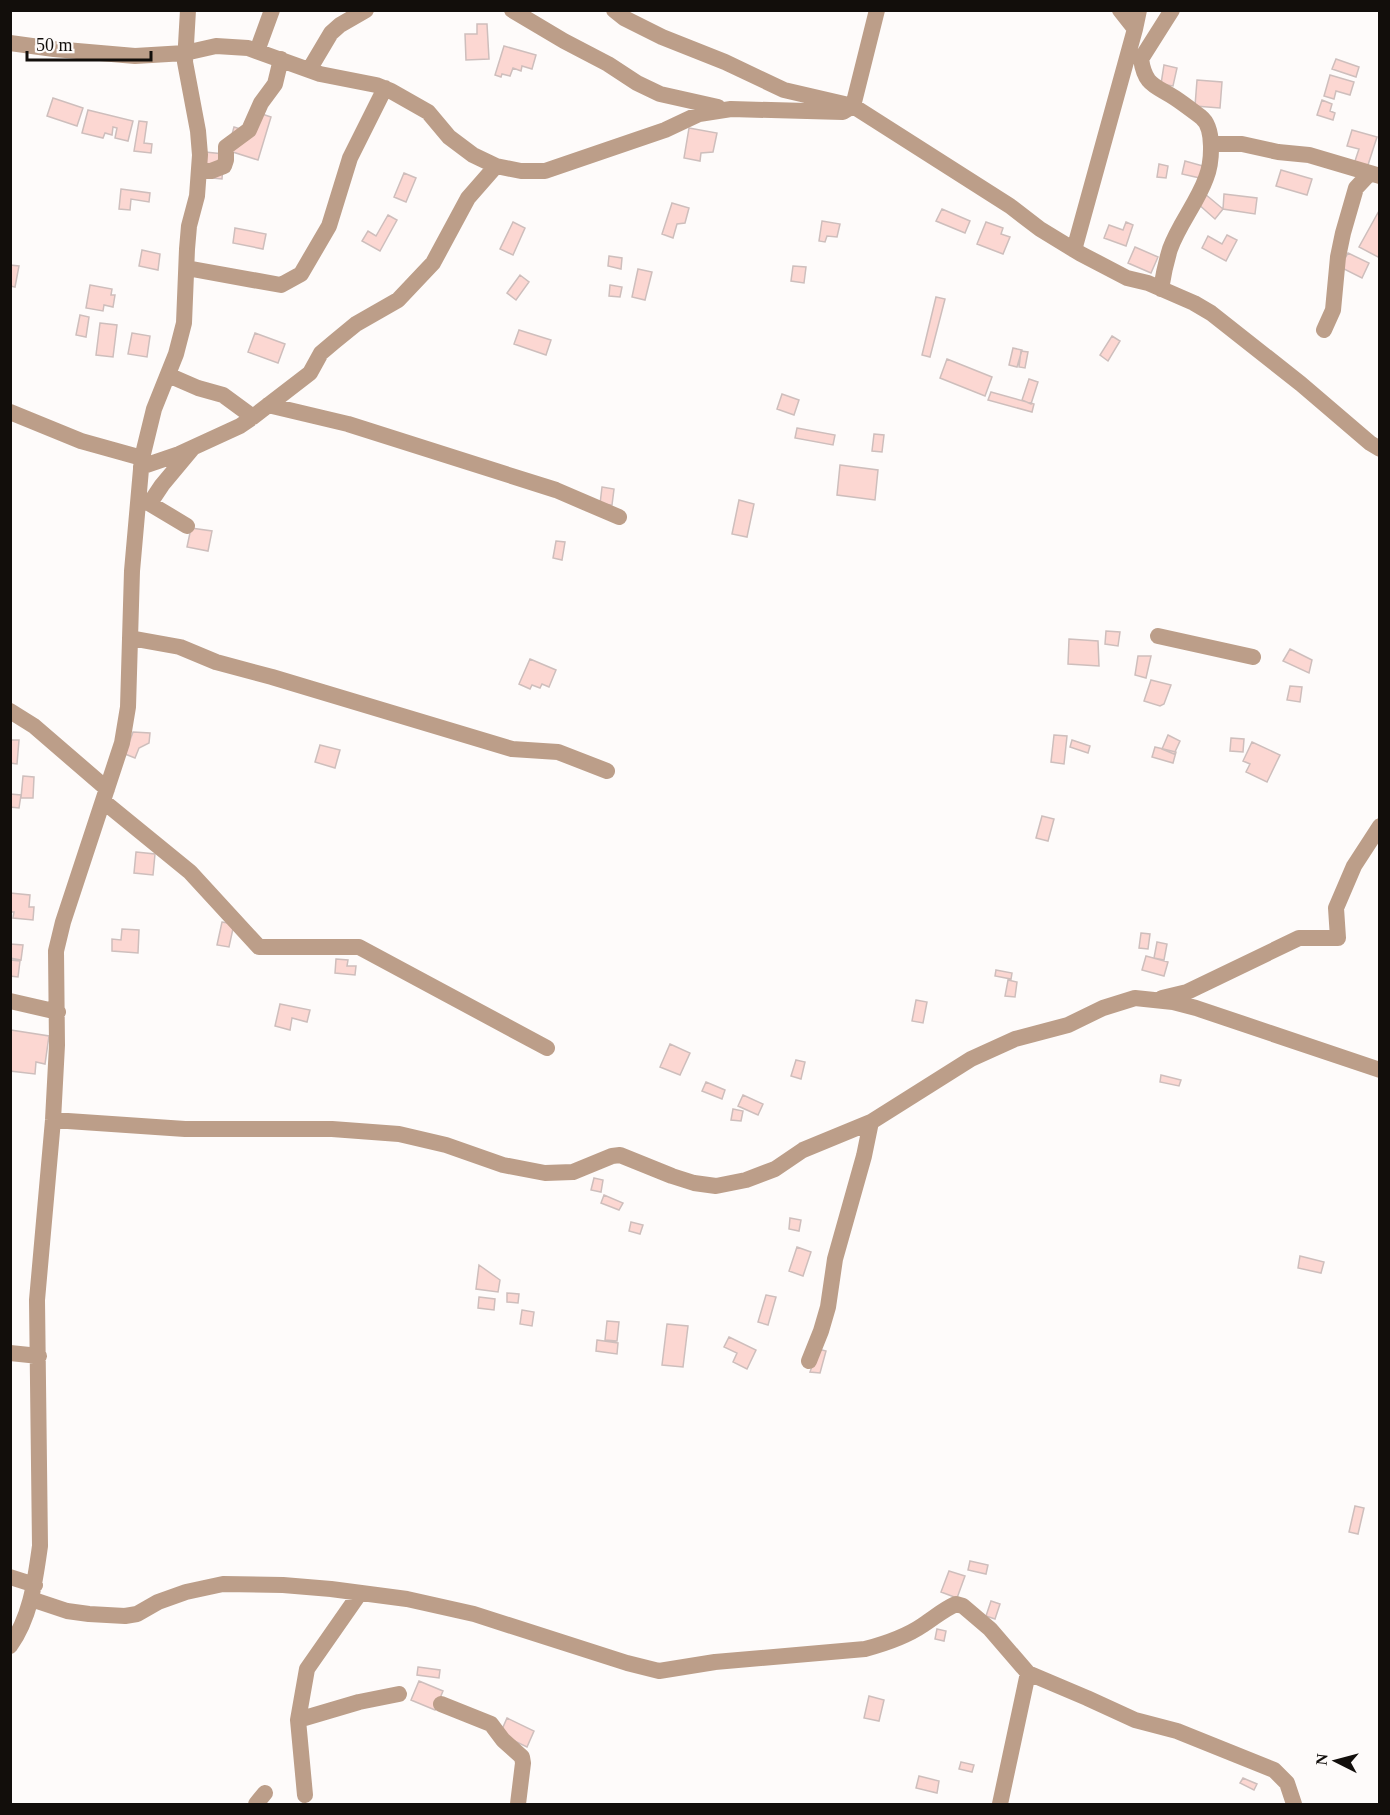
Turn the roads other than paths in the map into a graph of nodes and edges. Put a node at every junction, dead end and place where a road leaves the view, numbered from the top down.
1 (272, 10) edge
2 (366, 10) edge
3 (512, 10) edge
4 (614, 10) edge
5 (878, 10) edge
6 (1120, 10) edge
7 (1139, 10) edge
8 (1172, 10) edge
9 (186, 13) edge
10 (1135, 29) junction
11 (10, 43) edge
12 (257, 51) junction
13 (185, 53) junction
14 (281, 59) junction
15 (309, 70) junction
16 (385, 88) junction
17 (853, 106) junction
18 (731, 109) junction
19 (1211, 144) junction
20 (496, 166) junction
21 (200, 171) junction
22 (1377, 175) edge
23 (1074, 250) junction
24 (192, 269) dead end
25 (1161, 289) junction
26 (1324, 330) dead end
27 (168, 375) junction
28 (268, 405) junction
29 (10, 412) edge
30 (253, 417) junction
31 (195, 446) junction
32 (1380, 449) edge
33 (142, 462) junction
34 (145, 500) junction
35 (619, 517) dead end
36 (188, 526) dead end
37 (1158, 636) dead end
38 (130, 638) junction
39 (1253, 657) dead end
40 (10, 711) edge
41 (607, 771) dead end
42 (105, 795) junction
43 (1380, 826) edge
44 (1155, 999) junction
45 (10, 1000) edge
46 (58, 1012) junction
47 (547, 1048) dead end
48 (1380, 1070) edge
49 (53, 1120) junction
50 (871, 1122) junction
51 (10, 1353) edge
52 (39, 1356) junction
53 (809, 1361) dead end
54 (10, 1577) edge
55 (33, 1592) junction
56 (360, 1593) junction
57 (10, 1646) edge
58 (1028, 1673) junction
59 (399, 1694) dead end
60 (441, 1704) dead end
61 (298, 1720) junction
62 (305, 1795) dead end
63 (518, 1804) edge
64 (1000, 1804) edge
65 (1294, 1804) edge

1 - 12 street
2 - 15 street
3 - 18 street
4 - 17 street
5 - 17 street
6 - 10 street
7 - 10 street
8 - 19 street
9 - 13 street
10 - 23 street
11 - 13 street
12 - 13 street
12 - 14 street
13 - 21 street
14 - 15 street
14 - 21 street
15 - 16 street
16 - 20 street
16 - 24 street
17 - 18 street
17 - 23 street
18 - 20 street
19 - 22 street
19 - 25 street
20 - 28 street
21 - 27 street
22 - 26 street
23 - 25 street
25 - 32 street
27 - 30 street
27 - 33 street
28 - 30 street
28 - 35 street
29 - 33 street
30 - 31 street
31 - 33 street
31 - 34 street
33 - 34 street
34 - 36 street
34 - 38 street
37 - 39 street
38 - 41 street
38 - 42 street
40 - 42 street
42 - 46 street
42 - 47 street
43 - 44 street
44 - 48 street
44 - 50 street
45 - 46 street
46 - 49 street
49 - 50 street
49 - 52 street
50 - 53 street
51 - 52 street
52 - 55 street
54 - 55 street
55 - 56 street
55 - 57 street
56 - 58 street
56 - 61 street
58 - 64 street
58 - 65 street
59 - 61 street
60 - 63 street
61 - 62 street

